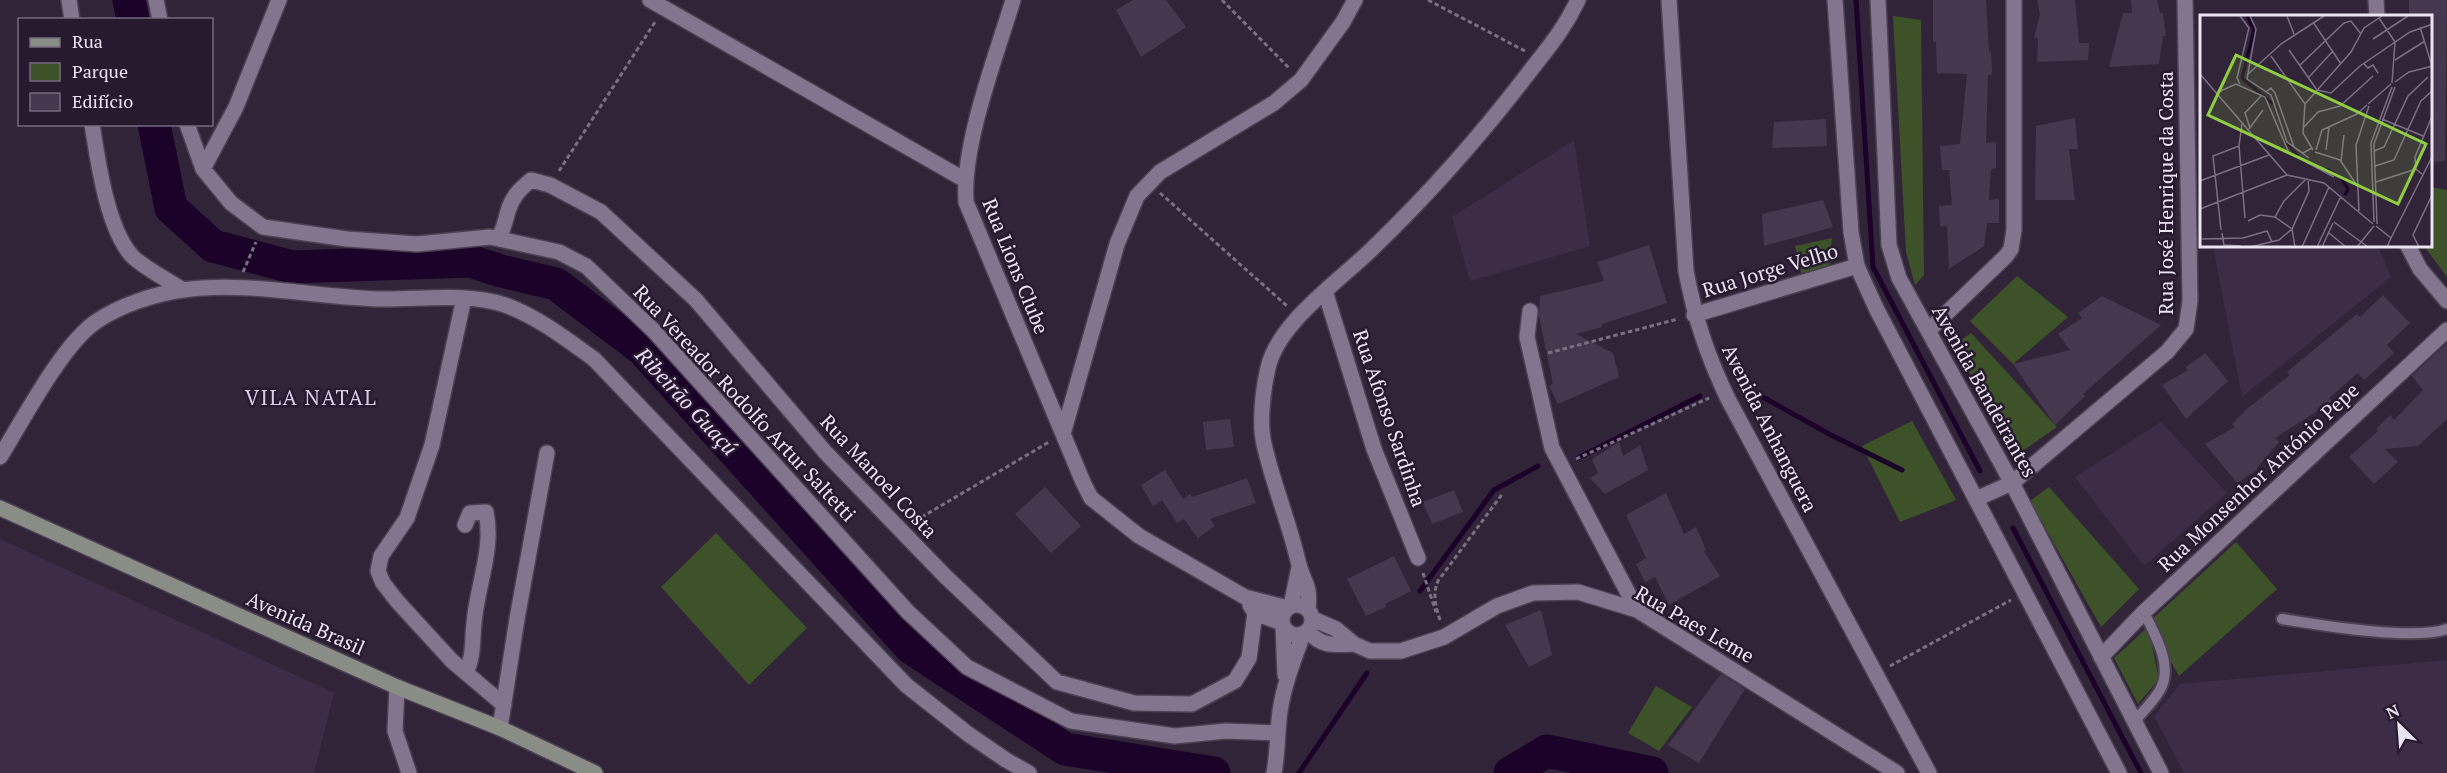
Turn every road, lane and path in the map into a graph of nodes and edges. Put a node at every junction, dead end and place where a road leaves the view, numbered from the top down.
1 (69, 0) edge
2 (156, 0) edge
3 (279, 0) edge
4 (650, 0) edge
5 (1013, 0) edge
6 (1222, 0) edge
7 (1355, 0) edge
8 (1428, 0) edge
9 (1578, 0) edge
10 (1669, 0) edge
11 (1834, 0) edge
12 (1878, 0) edge
13 (2014, 0) edge
14 (2185, 0) edge
15 (2376, 0) edge
16 (664, 8) junction
17 (2377, 15) edge
18 (72, 18) edge
19 (160, 18) edge
20 (1539, 59) junction
21 (1300, 80) junction
22 (92, 126) edge
23 (188, 126) edge
24 (202, 170) junction
25 (965, 180) junction
26 (550, 184) junction
27 (1150, 184) junction
28 (498, 238) junction
29 (255, 244) dead end
30 (2409, 248) edge
31 (1857, 266) junction
32 (242, 274) dead end
33 (183, 290) junction
34 (1325, 291) junction
35 (464, 298) junction
36 (2447, 302) edge
37 (1530, 311) dead end
38 (1694, 315) junction
39 (1300, 318) junction
40 (1929, 330) junction
41 (2447, 330) edge
42 (1531, 357) junction
43 (1724, 391) junction
44 (1063, 434) junction
45 (548, 453) dead end
46 (0, 457) edge
47 (1561, 466) junction
48 (2012, 483) junction
49 (1503, 494) dead end
50 (1976, 499) junction
51 (0, 508) edge
52 (465, 525) dead end
53 (901, 530) junction
54 (1418, 558) joint
55 (1299, 567) junction
56 (2025, 592) junction
57 (1245, 597) junction
58 (1289, 607) junction
59 (1637, 610) junction
60 (2144, 612) junction
61 (1255, 613) junction
62 (2282, 619) dead end
63 (1308, 623) junction
64 (1283, 625) junction
65 (2447, 629) edge
66 (1444, 637) junction
67 (2101, 657) junction
68 (466, 673) junction
69 (1876, 674) junction
70 (1286, 681) junction
71 (397, 687) junction
72 (504, 705) junction
73 (2135, 721) junction
74 (500, 728) junction
75 (1278, 733) junction
76 (409, 773) edge
77 (595, 773) edge
78 (1029, 773) edge
79 (1274, 773) edge
80 (1897, 773) edge
81 (1929, 773) edge
82 (2119, 773) edge
83 (2161, 773) edge

1 - 18 street
2 - 19 street
3 - 24 street
4 - 16 street, Rua Lions Clube
5 - 25 street
6 - 21 path
7 - 21 street
8 - 20 path
9 - 20 street
10 - 38 street, Avenida Anhanguera
11 - 31 street
12 - 40 street, Avenida Bandeirantes
13 - 40 street
14 - 48 street, Rua José Henrique da Costa
15 - 17 street
16 - 25 street, Rua Lions Clube
16 - 26 path
20 - 34 street
21 - 27 street
22 - 33 street
23 - 24 street, Rua Vereador Rodolfo Artur Saltetti
24 - 28 street, Rua Vereador Rodolfo Artur Saltetti
25 - 44 street, Rua Lions Clube
26 - 28 street
26 - 53 street, Rua Manoel Costa
27 - 39 path
27 - 44 street
28 - 75 street, Rua Vereador Rodolfo Artur Saltetti
29 - 32 path
30 - 36 street
31 - 38 street, Rua Jorge Velho
31 - 50 street
33 - 35 street
33 - 46 street
34 - 39 street
34 - 54 street, Rua Afonso Sardinha
35 - 68 street
35 - 78 street
37 - 42 street
38 - 42 path
38 - 43 street, Avenida Anhanguera
39 - 55 street
40 - 48 street, Avenida Bandeirantes
41 - 60 street, Rua Monsenhor António Pepe
42 - 47 street
43 - 47 path
43 - 69 street, Avenida Anhanguera
44 - 53 path
44 - 57 street, Rua Lions Clube
45 - 72 street
47 - 59 street
48 - 50 street, Rua José Henrique da Costa
48 - 67 street, Avenida Bandeirantes
49 - 66 path
50 - 56 street
51 - 71 main road, Avenida Brasil
52 - 68 street
53 - 61 street, Rua Manoel Costa
54 - 66 path
55 - 58 street
55 - 63 street
56 - 69 path
56 - 82 street
57 - 58 street, Rua Lions Clube
57 - 61 street, Rua Lions Clube
58 - 63 street
58 - 64 street
59 - 66 street, Rua Paes Leme
59 - 80 street, Rua Paes Leme
60 - 67 street, Rua Monsenhor António Pepe
60 - 73 lane
61 - 64 street
62 - 65 lane
63 - 64 street
63 - 66 street, Rua Paes Leme
63 - 70 street
64 - 70 street
67 - 73 street, Avenida Bandeirantes
68 - 72 street
69 - 81 street, Avenida Anhanguera
70 - 75 street
71 - 74 main road, Avenida Brasil
71 - 76 street
72 - 74 street
73 - 83 street, Avenida Bandeirantes
74 - 77 main road, Avenida Brasil
75 - 79 street

